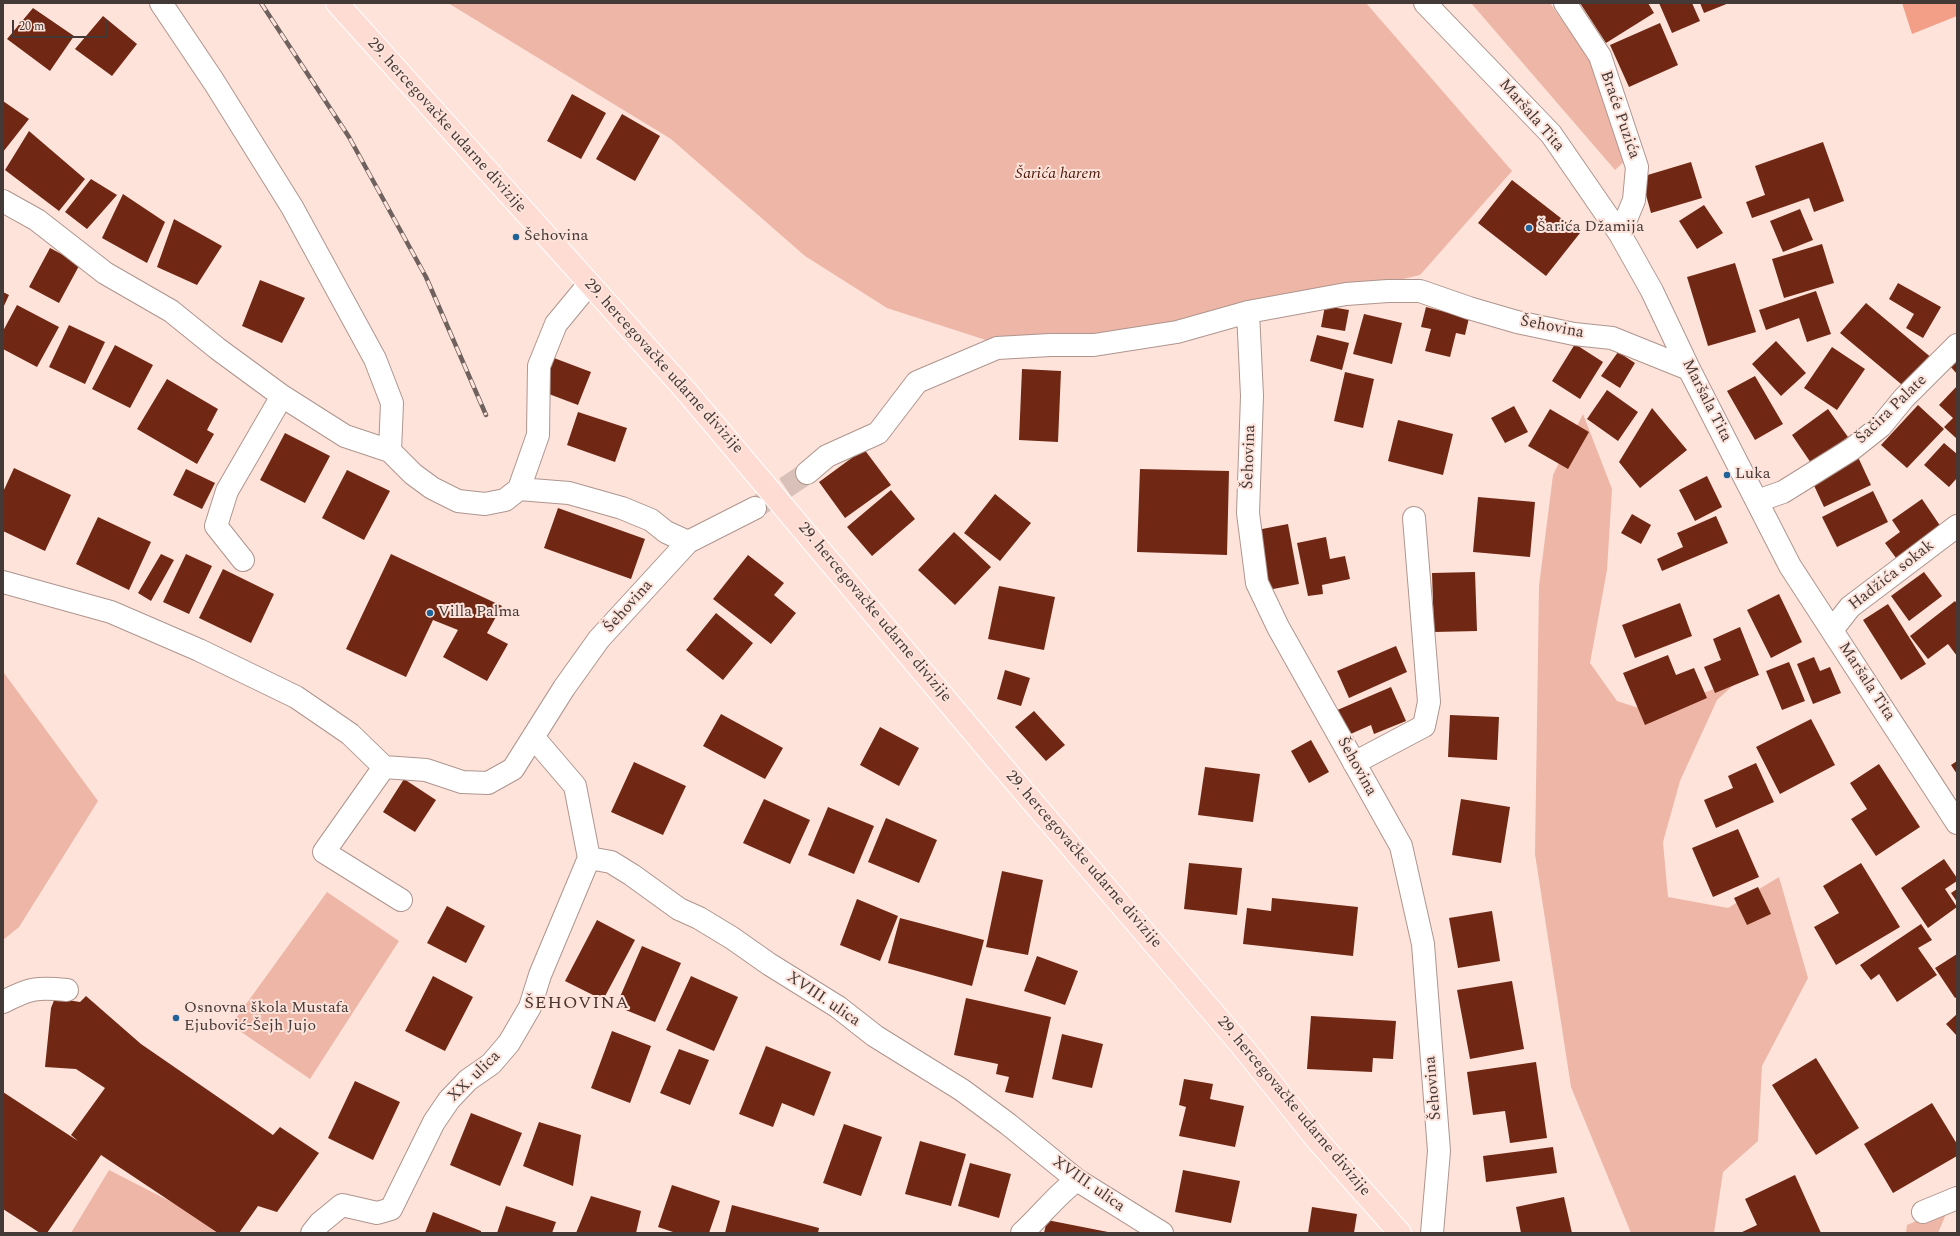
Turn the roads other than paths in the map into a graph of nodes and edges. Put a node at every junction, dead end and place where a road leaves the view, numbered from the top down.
1 (161, 3) edge
2 (337, 3) edge
3 (1425, 3) edge
4 (1566, 3) edge
5 (3, 201) edge
6 (1620, 234) junction
7 (589, 284) junction
8 (1248, 312) junction
9 (1957, 345) edge
10 (1689, 369) junction
11 (282, 396) junction
12 (390, 451) junction
13 (807, 472) tunnel mouth
14 (519, 489) junction
15 (1757, 501) junction
16 (755, 508) tunnel mouth
17 (1414, 518) dead end
18 (1957, 526) edge
19 (688, 542) junction
20 (243, 560) dead end
21 (3, 582) edge
22 (1832, 630) junction
23 (534, 738) junction
24 (1354, 763) junction
25 (384, 767) junction
26 (1957, 823) edge
27 (589, 858) junction
28 (401, 900) dead end
29 (67, 990) dead end
30 (3, 1002) edge
31 (1076, 1180) junction
32 (1957, 1198) edge
33 (1923, 1212) dead end
34 (312, 1233) edge
35 (1022, 1233) edge
36 (1162, 1233) edge
37 (1400, 1233) edge
38 (1432, 1233) edge

1 - 12 street
2 - 7 main road, 29. hercegovačke udarne divizije
3 - 6 street, Maršala Tita
4 - 6 street, Braće Puzića
5 - 11 street
6 - 10 street, Maršala Tita
7 - 14 street
7 - 37 main road, 29. hercegovačke udarne divizije
8 - 10 street, Šehovina
8 - 13 street, Šehovina
8 - 24 street, Šehovina
9 - 15 street, Šačira Palate
10 - 15 street, Maršala Tita
11 - 12 street
11 - 20 street
12 - 14 street
14 - 19 street
15 - 22 street, Maršala Tita
16 - 19 street, Šehovina
17 - 24 street
18 - 22 street, Hadžića sokak
19 - 23 street, Šehovina
21 - 25 street
22 - 26 street, Maršala Tita
23 - 25 street, Šehovina
23 - 27 street
24 - 38 street, Šehovina
25 - 28 street
27 - 31 street, XVIII. ulica
27 - 34 street, XX. ulica
29 - 30 street
31 - 35 street
31 - 36 street, XVIII. ulica
32 - 33 street

